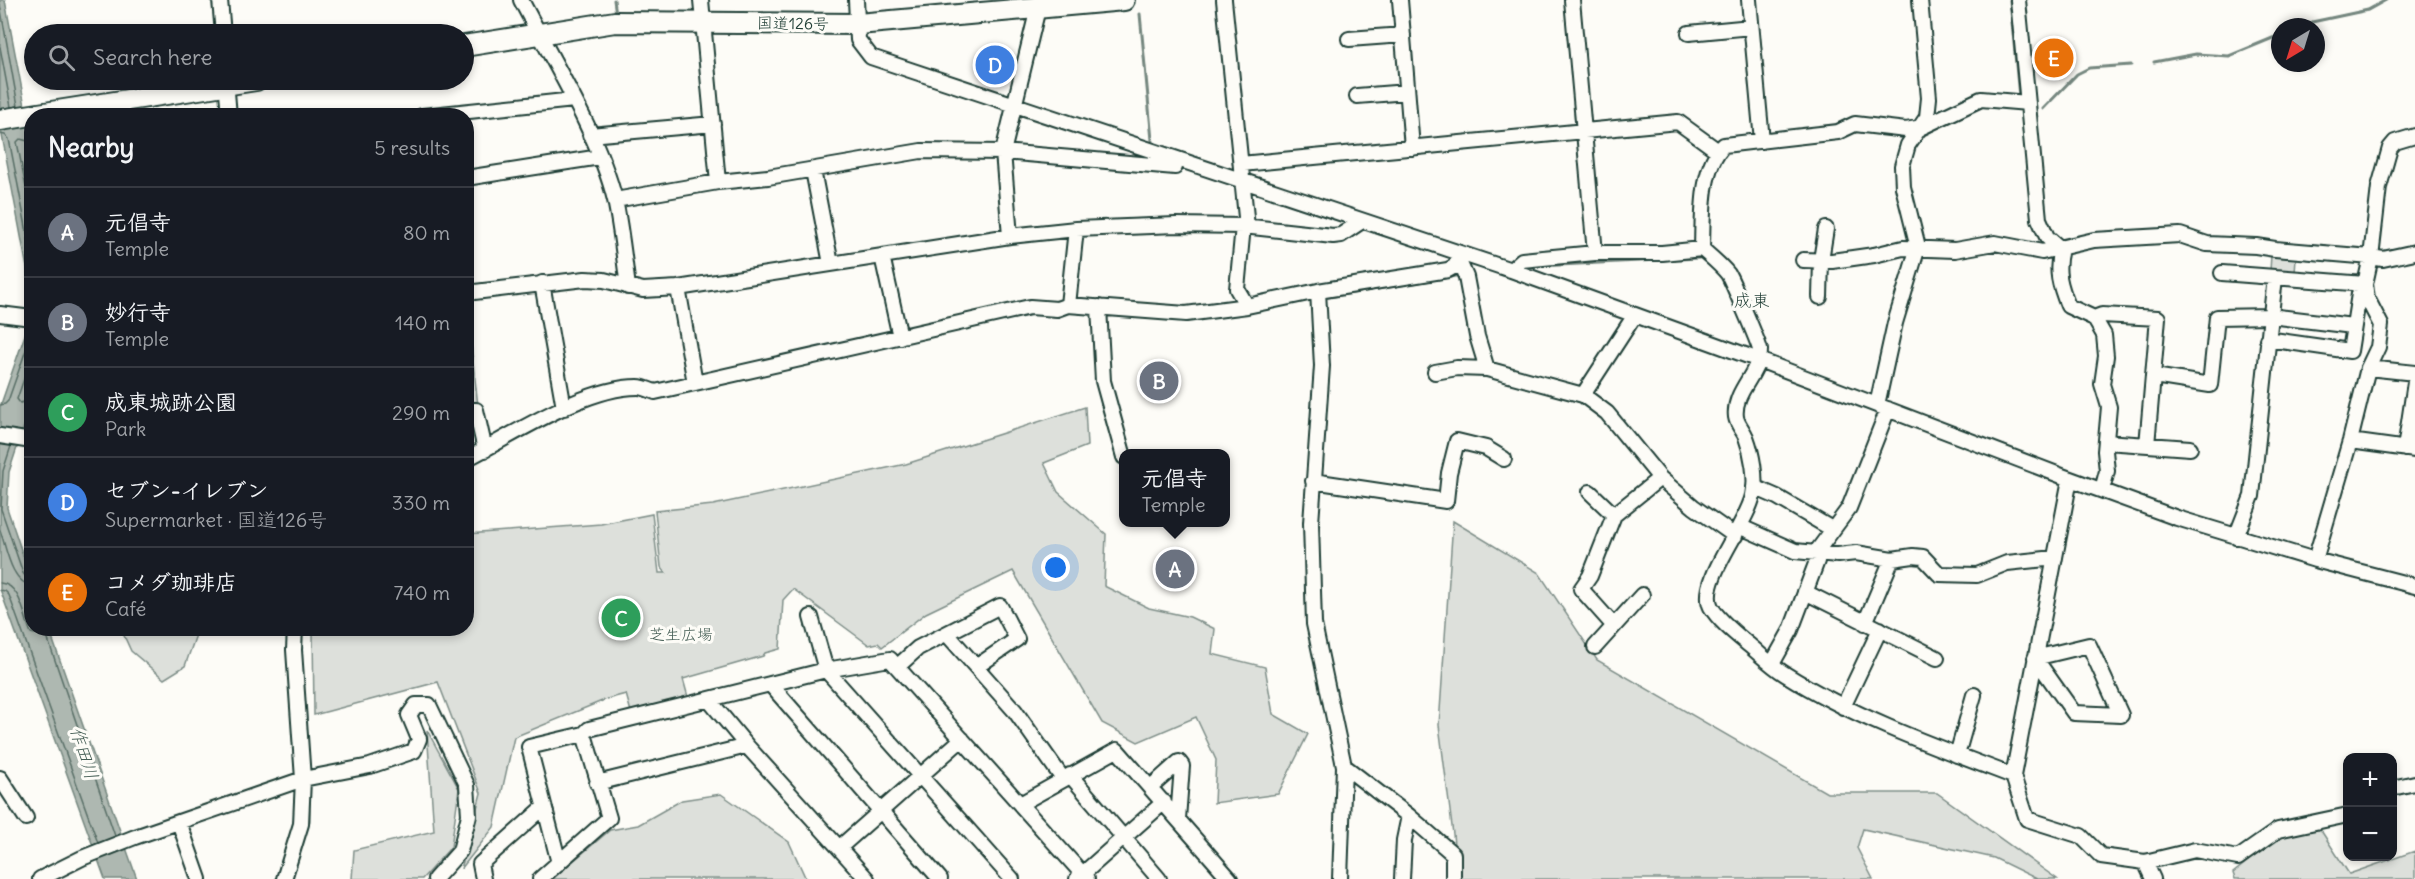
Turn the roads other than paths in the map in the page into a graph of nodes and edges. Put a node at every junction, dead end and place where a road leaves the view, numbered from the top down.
1 (220, 0) edge
2 (521, 0) edge
3 (702, 0) edge
4 (856, 0) edge
5 (1124, 0) edge
6 (1224, 0) edge
7 (1400, 0) edge
8 (1572, 0) edge
9 (1749, 0) edge
10 (1920, 0) edge
11 (2018, 0) edge
12 (1038, 8) junction
13 (703, 22) junction
14 (222, 24) edge
15 (858, 24) junction
16 (1751, 27) junction
17 (538, 33) junction
18 (1689, 33) dead end
19 (1403, 35) junction
20 (1349, 39) dead end
21 (474, 44) edge
22 (178, 90) edge
23 (227, 90) edge
24 (1407, 92) junction
25 (1357, 96) dead end
26 (574, 100) junction
27 (2028, 104) junction
28 (1014, 105) junction
29 (69, 108) edge
30 (228, 108) edge
31 (474, 111) edge
32 (24, 116) edge
33 (0, 120) edge
34 (713, 124) junction
35 (1922, 127) junction
36 (1585, 131) junction
37 (590, 135) junction
38 (2415, 136) edge
39 (1762, 141) junction
40 (1412, 148) junction
41 (1718, 151) junction
42 (1003, 152) junction
43 (600, 157) junction
44 (1176, 159) junction
45 (1241, 164) junction
46 (813, 170) junction
47 (474, 177) edge
48 (1243, 181) junction
49 (718, 182) junction
50 (615, 200) junction
51 (1362, 221) junction
52 (1245, 226) junction
53 (1076, 229) junction
54 (1826, 229) dead end
55 (1010, 236) junction
56 (1918, 247) junction
57 (1702, 249) junction
58 (2061, 249) junction
59 (2415, 252) edge
60 (1594, 253) junction
61 (882, 256) junction
62 (1460, 257) junction
63 (2371, 257) junction
64 (1803, 260) dead end
65 (1821, 260) junction
66 (831, 264) junction
67 (1511, 270) junction
68 (2222, 273) dead end
69 (2275, 277) junction
70 (542, 284) junction
71 (2365, 284) junction
72 (628, 286) junction
73 (678, 288) junction
74 (474, 292) edge
75 (1319, 296) junction
76 (1820, 297) dead end
77 (1064, 306) junction
78 (1247, 306) junction
79 (1099, 307) junction
80 (7, 314) edge
81 (1635, 315) junction
82 (2270, 316) junction
83 (24, 317) edge
84 (2094, 318) junction
85 (2353, 326) junction
86 (899, 334) junction
87 (2267, 339) junction
88 (1759, 360) junction
89 (2368, 368) junction
90 (1487, 369) junction
91 (1436, 372) dead end
92 (2415, 373) edge
93 (2154, 376) junction
94 (694, 380) junction
95 (2415, 382) edge
96 (1583, 395) junction
97 (1882, 407) junction
98 (564, 408) junction
99 (474, 410) edge
100 (0, 436) edge
101 (24, 440) edge
102 (2350, 441) junction
103 (2106, 442) junction
104 (2147, 445) junction
105 (2190, 448) dead end
106 (1122, 449) edge
107 (485, 450) junction
108 (2410, 450) edge
109 (474, 455) edge
110 (1504, 459) dead end
111 (1660, 478) junction
112 (2070, 479) junction
113 (1313, 481) junction
114 (1754, 487) junction
115 (2102, 490) junction
116 (1590, 492) dead end
117 (1614, 515) junction
118 (1832, 529) junction
119 (1738, 531) junction
120 (2236, 537) junction
121 (1817, 551) junction
122 (2055, 558) junction
123 (1892, 559) junction
124 (2315, 560) junction
125 (2415, 586) edge
126 (1804, 592) junction
127 (1642, 595) dead end
128 (811, 617) dead end
129 (1865, 622) junction
130 (1614, 626) junction
131 (1880, 629) junction
132 (947, 634) junction
133 (295, 636) edge
134 (1595, 647) dead end
135 (1937, 658) dead end
136 (2035, 658) junction
137 (1772, 664) junction
138 (897, 667) junction
139 (976, 667) junction
140 (826, 670) junction
141 (770, 684) junction
142 (1974, 695) dead end
143 (709, 700) junction
144 (1844, 707) junction
145 (584, 734) junction
146 (962, 739) junction
147 (747, 746) junction
148 (1957, 755) junction
149 (1344, 766) junction
150 (920, 776) junction
151 (2013, 776) junction
152 (1066, 777) junction
153 (0, 778) edge
154 (308, 778) junction
155 (597, 783) junction
156 (2415, 783) edge
157 (1150, 787) junction
158 (2397, 787) edge
159 (1164, 802) junction
160 (1020, 804) junction
161 (543, 808) junction
162 (880, 812) junction
163 (1409, 816) junction
164 (2343, 816) edge
165 (26, 818) dead end
166 (1179, 819) junction
167 (179, 822) junction
168 (1122, 838) junction
169 (839, 848) junction
170 (2145, 862) junction
171 (558, 863) junction
172 (1082, 877) edge
173 (866, 878) edge
174 (40, 879) edge
175 (199, 879) edge
176 (284, 879) edge
177 (435, 879) edge
178 (483, 879) edge
179 (540, 879) edge
180 (940, 879) edge
181 (1012, 879) edge
182 (1159, 879) edge
183 (1230, 879) edge
184 (1340, 879) edge
185 (1402, 879) edge
186 (1453, 879) edge
187 (2153, 879) edge

1 - 14 street
2 - 17 street
3 - 13 street
4 - 15 street
5 - 12 highway, 国道126号
6 - 45 street
7 - 19 street
8 - 36 street
9 - 16 street
10 - 35 street
11 - 27 street
12 - 15 highway, 国道126号
12 - 28 street
13 - 15 highway, 国道126号
13 - 17 highway, 国道126号
13 - 34 street
15 - 28 street
16 - 18 street
16 - 39 street
17 - 21 highway, 国道126号
17 - 26 street
19 - 20 street
19 - 24 street
22 - 29 highway
23 - 30 street
24 - 25 street
24 - 40 street
26 - 31 street
26 - 37 street
27 - 35 street
27 - 58 street
28 - 42 street
28 - 44 street
32 - 33 highway
34 - 37 street
34 - 49 street
35 - 39 street
35 - 56 street
36 - 40 street
36 - 41 street
36 - 60 street
37 - 43 street
38 - 63 street
39 - 41 street
40 - 45 street
41 - 57 street
42 - 44 street
42 - 46 street
42 - 55 street
43 - 47 street
43 - 50 street
44 - 48 street
45 - 48 street
46 - 49 street
46 - 66 street
48 - 51 street
48 - 52 street
49 - 50 street
50 - 72 street
51 - 52 street
51 - 62 street
52 - 53 street
52 - 78 street
53 - 55 street
53 - 77 street
54 - 65 street
55 - 61 street
56 - 58 street
56 - 65 street
56 - 97 street
57 - 60 street
57 - 88 street
58 - 63 street
58 - 84 street
59 - 63 street
60 - 67 street
61 - 66 street
61 - 86 street
62 - 67 street
62 - 75 street
62 - 90 street
63 - 71 street
64 - 65 street
65 - 76 street
66 - 73 street
67 - 81 street
68 - 69 street
69 - 71 street
69 - 82 street
70 - 72 street
70 - 74 street
70 - 98 street
71 - 85 street
71 - 89 street
72 - 73 street
73 - 94 street
75 - 78 street
75 - 113 street
77 - 79 street
77 - 86 street
78 - 79 street
79 - 106 street
80 - 83 street
81 - 88 street
81 - 96 street
82 - 85 street
82 - 87 street
82 - 93 street
84 - 93 street
84 - 103 street
85 - 87 street
86 - 94 street
87 - 120 street
88 - 97 street
88 - 114 street
89 - 92 street
89 - 102 street
90 - 91 street
90 - 96 street
93 - 104 street
94 - 98 street
95 - 108 street
96 - 111 street
97 - 112 street
97 - 118 street
98 - 107 street
99 - 107 street
100 - 101 street
102 - 108 street
102 - 124 street
103 - 104 street
103 - 115 street
104 - 105 street
107 - 109 street
110 - 113 street
111 - 117 street
111 - 119 street
112 - 115 street
112 - 122 street
113 - 149 street
114 - 118 street
114 - 119 street
115 - 120 street
116 - 117 street
117 - 130 street
118 - 121 street
119 - 121 street
119 - 137 street
120 - 124 street
121 - 123 street
121 - 126 street
122 - 123 street
122 - 136 street
123 - 129 street
124 - 125 street
126 - 129 street
126 - 137 street
127 - 130 street
128 - 140 street
129 - 131 street
130 - 134 street
131 - 135 street
131 - 144 street
132 - 138 street
132 - 139 street
132 - 139 street
133 - 154 street
136 - 136 street
136 - 151 street
137 - 144 street
138 - 140 street
138 - 146 street
139 - 152 street
140 - 141 street
140 - 150 street
141 - 143 street
141 - 162 street
142 - 148 street
143 - 145 street
143 - 147 street
144 - 148 street
145 - 155 street
145 - 161 street
146 - 150 street
146 - 160 street
147 - 155 street
147 - 169 street
148 - 151 street
149 - 163 street
149 - 184 street
150 - 162 street
150 - 181 street
151 - 170 street
152 - 157 street
152 - 160 street
152 - 168 street
153 - 165 street
154 - 167 street
154 - 176 street
154 - 177 street
155 - 171 street
156 - 158 street
157 - 159 street
157 - 166 street
159 - 166 street
159 - 168 street
160 - 172 street
161 - 171 street
161 - 178 street
162 - 169 street
162 - 180 street
163 - 185 street
163 - 186 street
164 - 170 street
166 - 183 street
167 - 174 street
167 - 175 street
168 - 172 street
168 - 182 street
169 - 173 street
170 - 187 street
171 - 179 street

